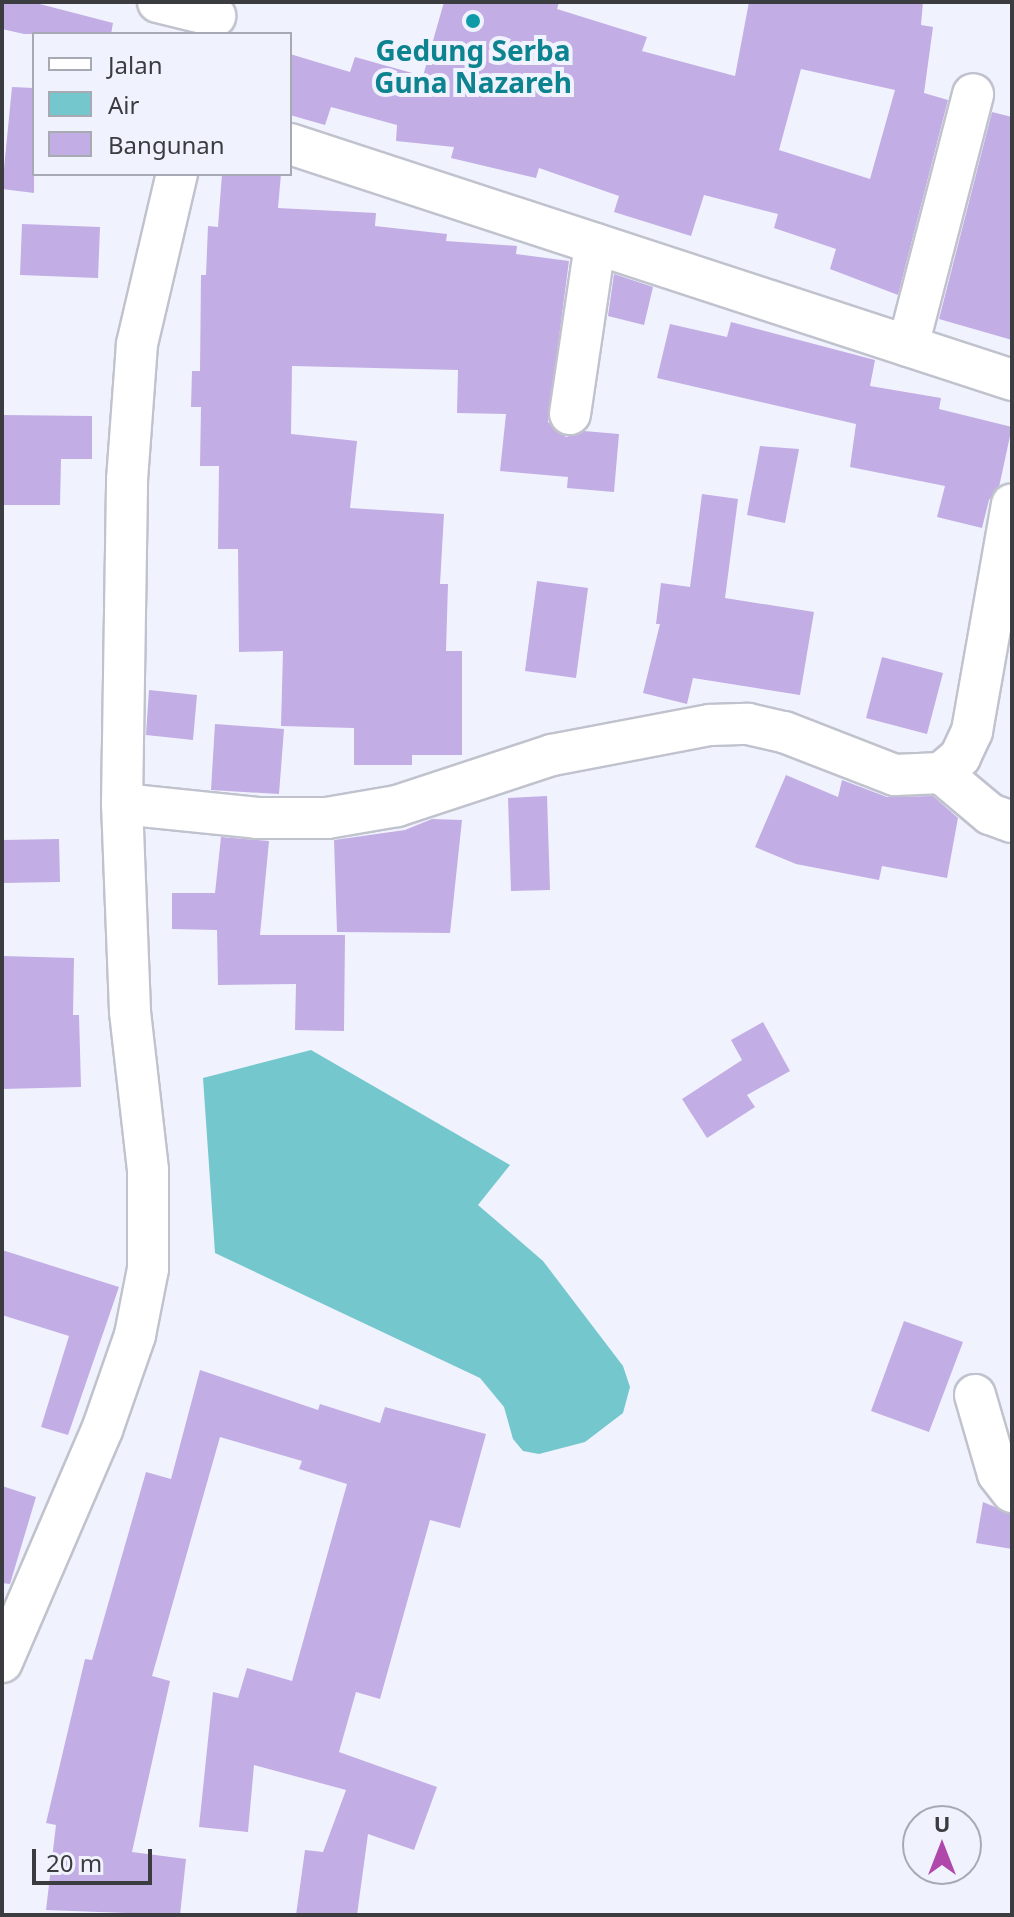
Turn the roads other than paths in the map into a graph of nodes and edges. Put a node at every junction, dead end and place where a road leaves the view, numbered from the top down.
1 (158, 2) edge
2 (215, 17) edge
3 (973, 94) dead end
4 (292, 145) edge
5 (177, 176) edge
6 (595, 244) junction
7 (908, 346) junction
8 (1012, 380) edge
9 (570, 414) dead end
10 (1012, 505) edge
11 (941, 773) junction
12 (122, 804) junction
13 (1012, 822) edge
14 (975, 1395) dead end
15 (1012, 1492) edge
16 (2, 1662) edge

1 - 2 street
3 - 7 street
4 - 6 street
5 - 12 street
6 - 7 street
6 - 9 street
7 - 8 street
10 - 11 street
11 - 12 street
11 - 13 street
12 - 16 street
14 - 15 street

